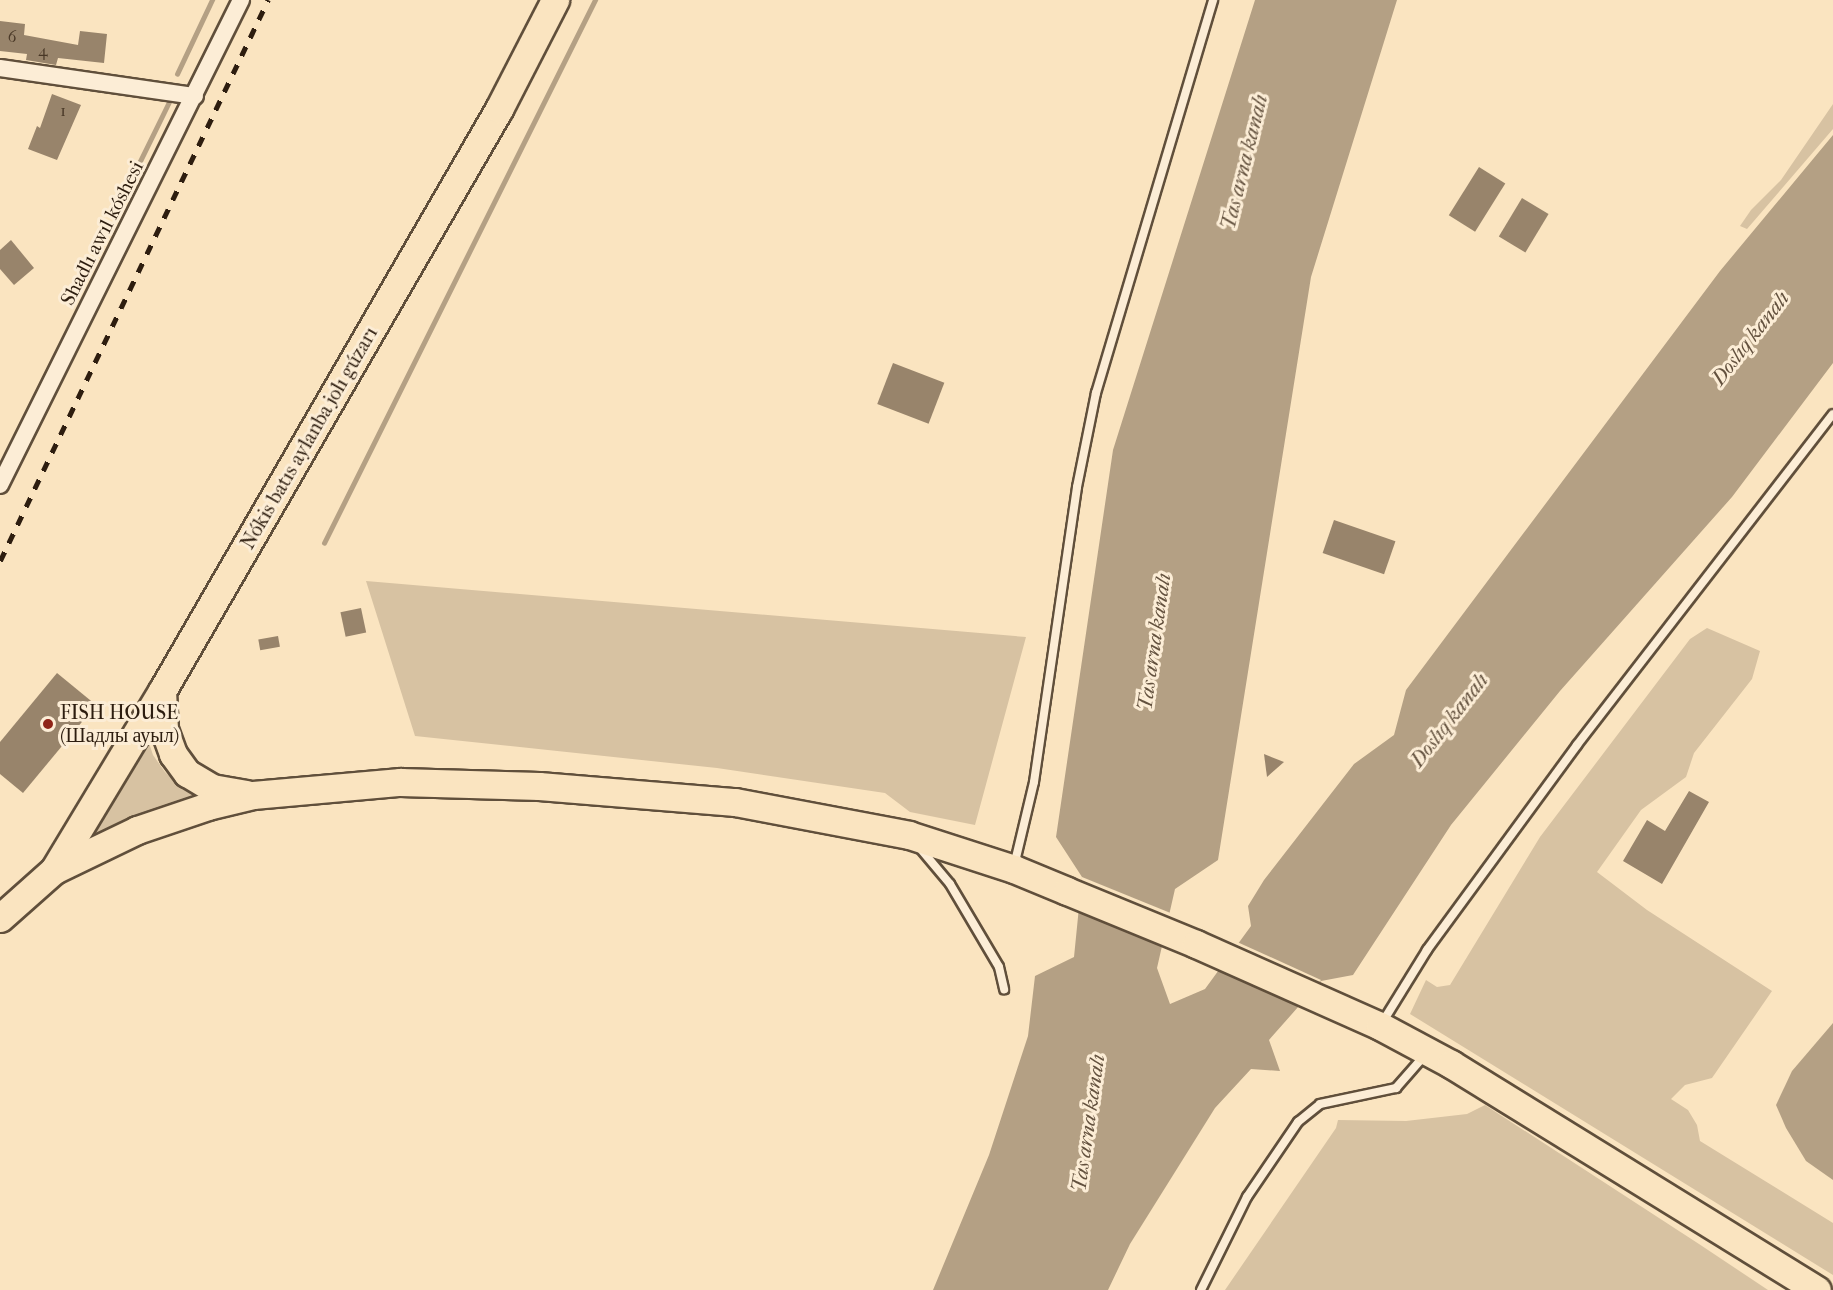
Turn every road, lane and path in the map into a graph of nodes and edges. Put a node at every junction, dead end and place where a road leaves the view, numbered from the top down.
1 (241, 0) edge
2 (555, 0) edge
3 (1213, 0) edge
4 (0, 68) edge
5 (195, 96) junction
6 (1833, 414) edge
7 (0, 484) edge
8 (162, 691) junction
9 (253, 795) junction
10 (909, 835) junction
11 (1014, 869) junction
12 (54, 870) junction
13 (0, 918) edge
14 (1004, 989) dead end
15 (1380, 1026) junction
16 (1428, 1052) junction
17 (1202, 1290) edge
18 (1817, 1290) edge

1 - 5 street, Shadlı awıl kóshesi
2 - 8 main road, Nókis batıs aylanba jolı gúzarı
3 - 11 lane
4 - 5 street
5 - 7 street, Shadlı awıl kóshesi
6 - 15 lane
8 - 9 main road
8 - 12 main road, Nókis batıs aylanba jolı gúzarı
9 - 10 main road
9 - 12 main road
10 - 11 main road
10 - 14 lane
11 - 15 main road
12 - 13 main road
15 - 16 main road
16 - 17 lane
16 - 18 main road

